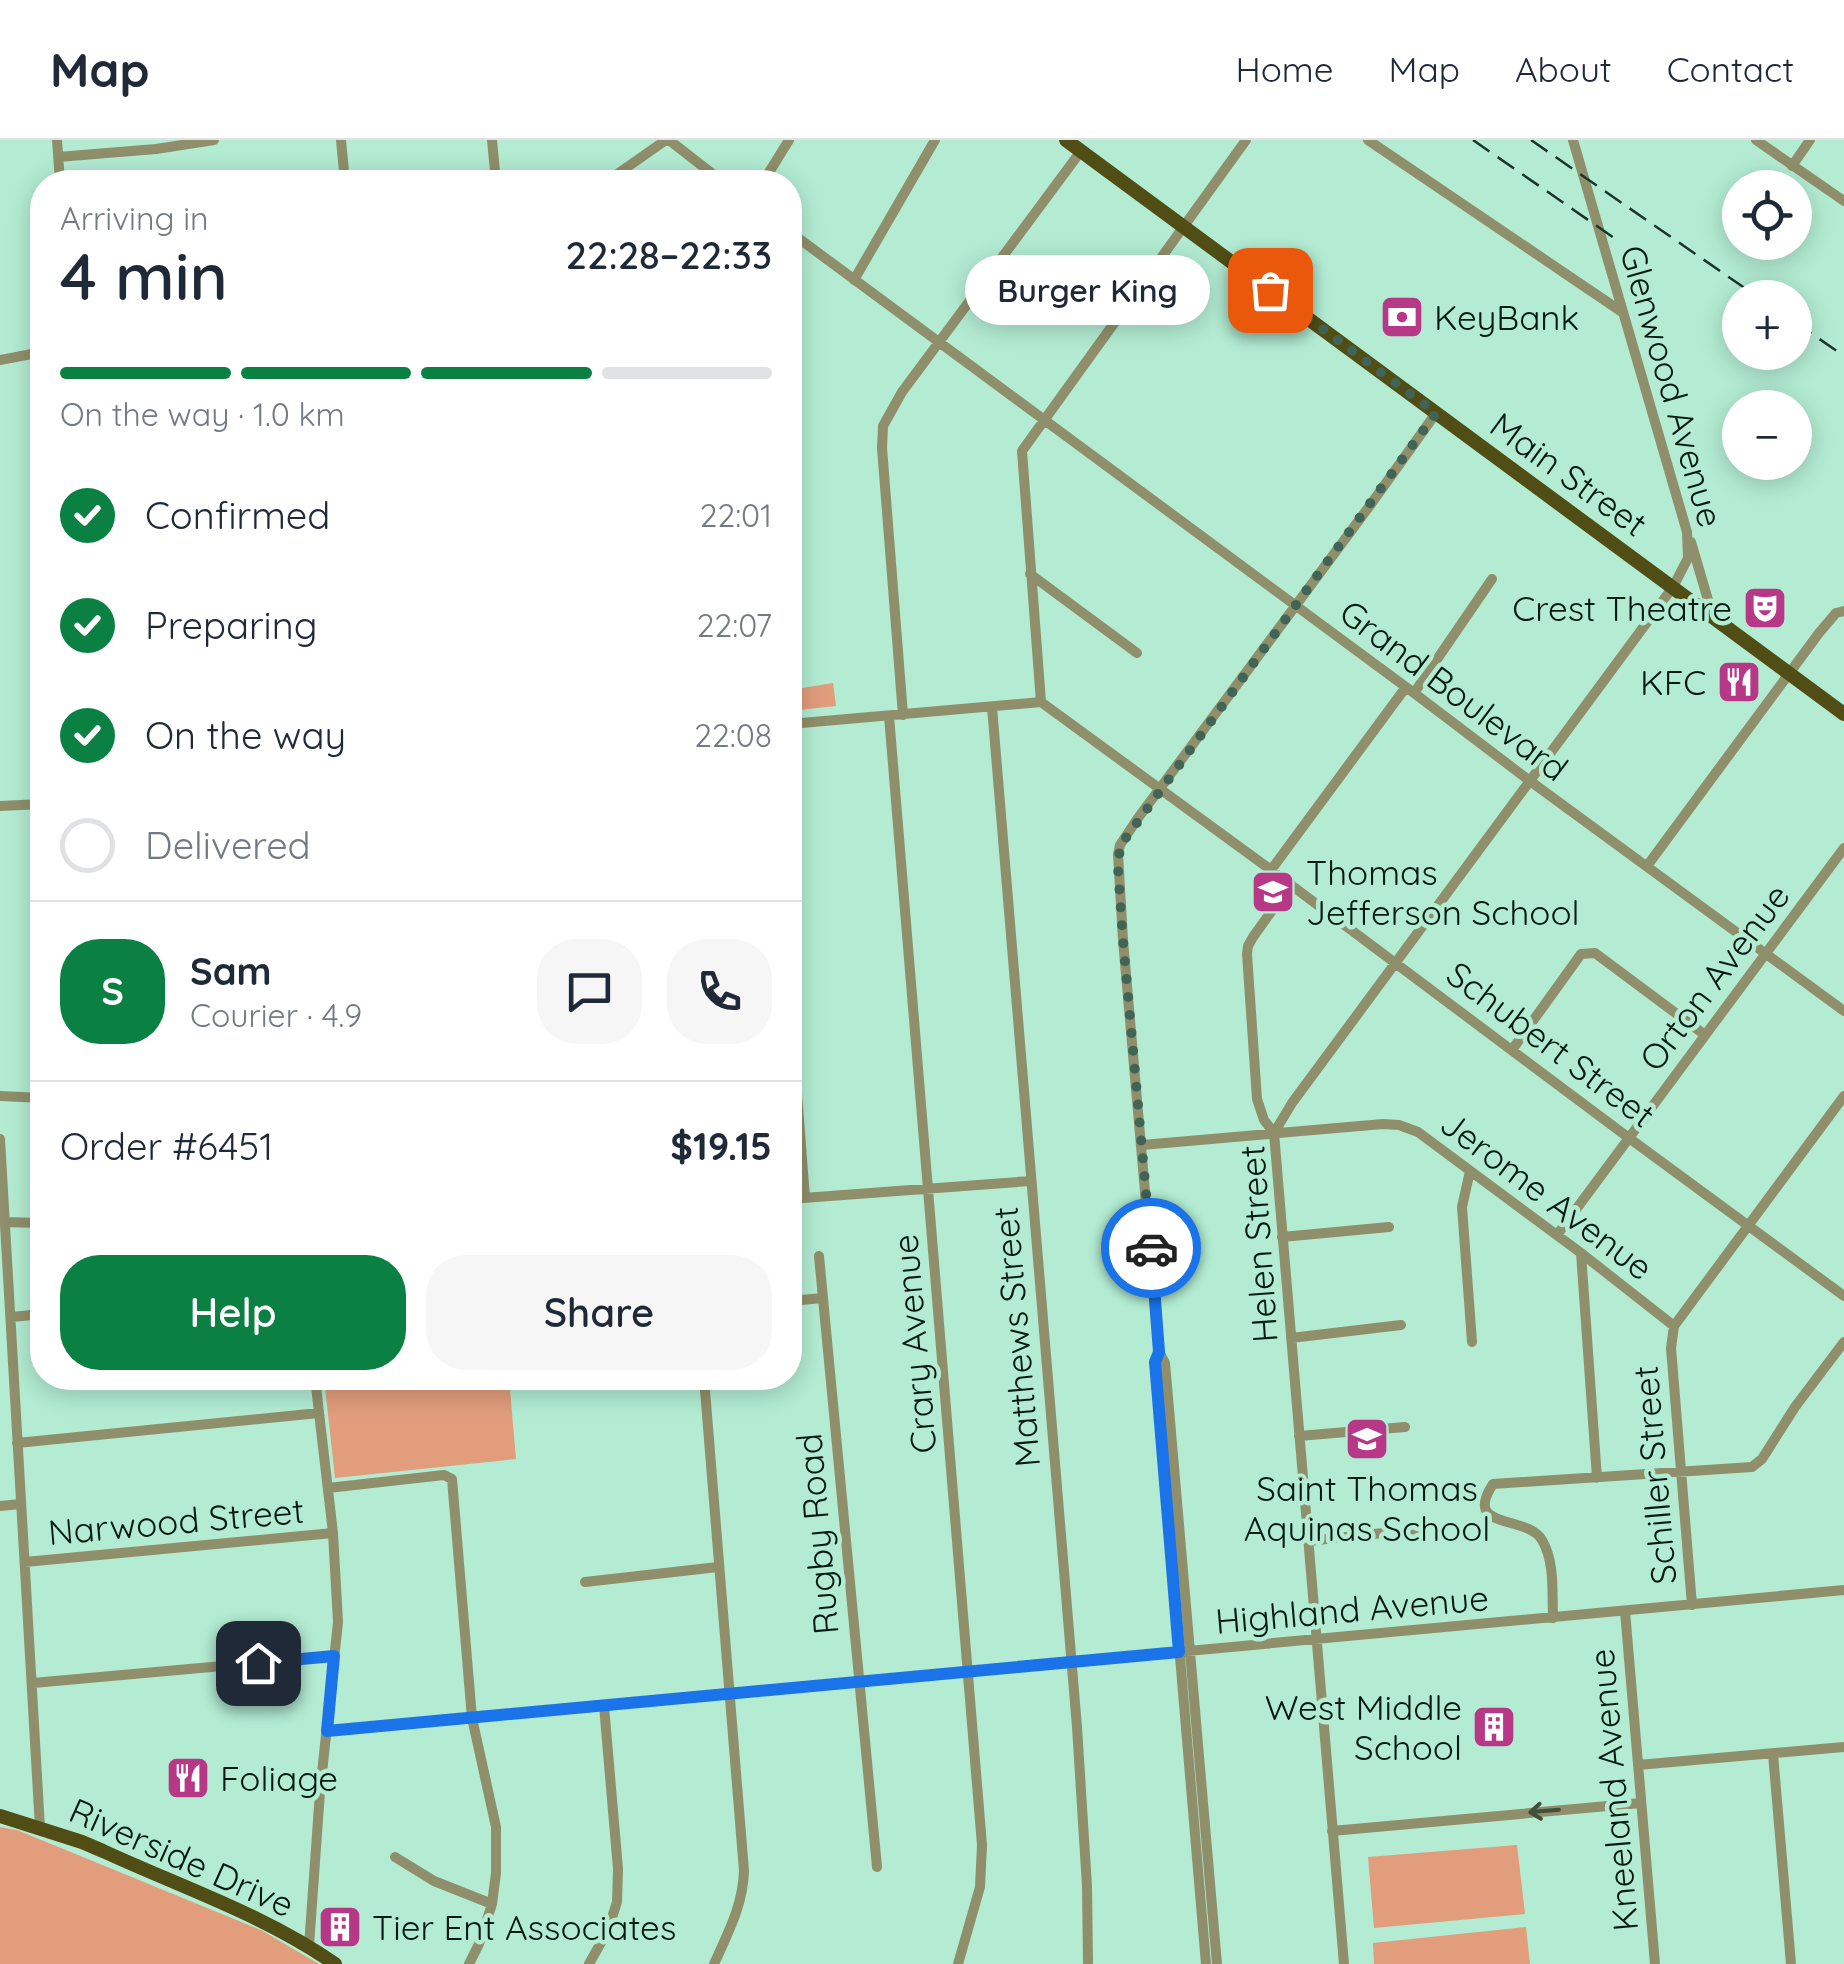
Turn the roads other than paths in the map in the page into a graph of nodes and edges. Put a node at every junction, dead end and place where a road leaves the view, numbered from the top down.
1 (57, 140) edge
2 (214, 140) edge
3 (341, 140) edge
4 (492, 140) edge
5 (668, 140) edge
6 (789, 140) edge
7 (935, 140) edge
8 (1066, 140) edge
9 (1246, 140) edge
10 (1368, 140) edge
11 (1574, 140) edge
12 (1756, 140) edge
13 (1810, 140) edge
14 (1081, 151) junction
15 (58, 158) junction
16 (1792, 166) junction
17 (59, 170) edge
18 (343, 170) edge
19 (495, 170) edge
20 (624, 170) edge
21 (707, 170) edge
22 (770, 170) edge
23 (1844, 201) edge
24 (1184, 227) junction
25 (802, 241) edge
26 (854, 280) junction
27 (1623, 312) junction
28 (941, 344) junction
29 (30, 354) edge
30 (0, 360) edge
31 (1436, 413) junction
32 (1043, 420) junction
33 (1687, 532) junction
34 (1030, 574) junction
35 (1492, 579) dead end
36 (1673, 587) junction
37 (1296, 606) junction
38 (1844, 610) edge
39 (1713, 618) junction
40 (1137, 653) dead end
41 (1790, 674) junction
42 (1410, 690) junction
43 (1041, 702) junction
44 (992, 706) junction
45 (1844, 714) edge
46 (903, 715) junction
47 (889, 716) junction
48 (802, 723) edge
49 (1530, 781) junction
50 (1160, 789) junction
51 (30, 805) edge
52 (0, 806) edge
53 (1844, 848) edge
54 (1646, 866) junction
55 (1271, 870) junction
56 (1291, 884) junction
57 (1766, 953) junction
58 (1396, 962) junction
59 (1844, 1011) edge
60 (1705, 1036) junction
61 (1512, 1050) junction
62 (0, 1096) edge
63 (1844, 1096) edge
64 (30, 1097) edge
65 (1274, 1133) junction
66 (1629, 1138) junction
67 (0, 1139) edge
68 (1142, 1145) junction
69 (802, 1149) edge
70 (1470, 1172) junction
71 (1030, 1181) junction
72 (929, 1188) junction
73 (802, 1198) edge
74 (806, 1198) junction
75 (4, 1222) junction
76 (30, 1223) edge
77 (1748, 1224) junction
78 (1389, 1226) dead end
79 (1557, 1235) junction
80 (1282, 1237) junction
81 (1581, 1253) junction
82 (819, 1256) dead end
83 (1844, 1296) edge
84 (823, 1298) junction
85 (802, 1300) edge
86 (30, 1315) edge
87 (12, 1317) junction
88 (1401, 1325) dead end
89 (1674, 1326) junction
90 (1291, 1338) junction
91 (1472, 1342) dead end
92 (1844, 1342) edge
93 (6, 1374) edge
94 (317, 1390) edge
95 (705, 1390) edge
96 (320, 1413) junction
97 (1406, 1427) dead end
98 (1299, 1436) junction
99 (17, 1443) junction
100 (1680, 1472) junction
101 (1596, 1478) junction
102 (328, 1488) junction
103 (21, 1504) junction
104 (0, 1506) edge
105 (1420, 1529) dead end
106 (332, 1534) junction
107 (1308, 1541) junction
108 (25, 1562) junction
109 (718, 1567) junction
110 (585, 1582) dead end
111 (1844, 1590) edge
112 (1692, 1605) junction
113 (1625, 1611) junction
114 (1553, 1618) junction
115 (1316, 1639) junction
116 (1185, 1652) junction
117 (334, 1656) junction
118 (1071, 1662) junction
119 (968, 1672) junction
120 (33, 1682) junction
121 (859, 1682) junction
122 (729, 1694) junction
123 (604, 1706) junction
124 (472, 1718) junction
125 (327, 1731) junction
126 (1844, 1748) edge
127 (1773, 1754) junction
128 (1638, 1765) junction
129 (1642, 1803) junction
130 (0, 1816) edge
131 (40, 1828) junction
132 (1332, 1831) junction
133 (394, 1858) dead end
134 (877, 1867) dead end
135 (492, 1904) junction
136 (1209, 1933) junction
137 (308, 1946) junction
138 (335, 1964) edge
139 (468, 1964) edge
140 (589, 1964) edge
141 (714, 1964) edge
142 (958, 1964) edge
143 (1088, 1964) edge
144 (1206, 1964) edge
145 (1217, 1964) edge
146 (1344, 1964) edge
147 (1655, 1964) edge
148 (1791, 1964) edge

1 - 15 street
2 - 15 street
3 - 18 street
4 - 19 street
5 - 20 street
5 - 21 street
6 - 22 street
7 - 26 street
8 - 14 main road, Main Street
9 - 24 street
10 - 27 street
11 - 27 street, Glenwood Avenue
12 - 16 street
13 - 16 street
14 - 24 main road, Main Street
14 - 28 street
15 - 17 street
16 - 23 street
24 - 31 main road, Main Street
24 - 32 street
25 - 26 street, Grand Boulevard
26 - 28 street, Grand Boulevard
27 - 33 street, Glenwood Avenue
28 - 32 street, Grand Boulevard
28 - 46 street
29 - 30 street
31 - 36 main road, Main Street
31 - 37 street
32 - 34 street
32 - 37 street, Grand Boulevard
33 - 36 street, Glenwood Avenue
33 - 39 street
34 - 40 street
34 - 43 street
35 - 42 street
36 - 39 main road, Main Street
36 - 49 street, Helen Street
37 - 42 street, Grand Boulevard
37 - 50 street
38 - 41 street
39 - 41 main road, Main Street
41 - 45 main road, Main Street
41 - 54 street
42 - 49 street, Grand Boulevard
42 - 55 street
43 - 44 street
43 - 50 street, Schubert Street
44 - 46 street
44 - 71 street, Matthews Street
46 - 47 street
47 - 48 street
47 - 72 street, Crary Avenue
49 - 54 street, Grand Boulevard
49 - 58 street, Helen Street
50 - 55 street, Schubert Street
50 - 68 street
51 - 52 street
53 - 57 street, Orton Avenue
54 - 57 street, Grand Boulevard
55 - 56 street, Schubert Street
56 - 58 street, Schubert Street
56 - 65 street
57 - 59 street, Grand Boulevard
57 - 60 street, Orton Avenue
58 - 61 street, Schubert Street
58 - 65 street, Helen Street
60 - 61 street
60 - 66 street, Orton Avenue
61 - 66 street, Schubert Street
62 - 64 street
63 - 77 street, Schiller Street
65 - 68 street, Jerome Avenue
65 - 70 street, Jerome Avenue
65 - 80 street, Helen Street
66 - 77 street, Schubert Street
66 - 79 street, Orton Avenue
67 - 75 street
68 - 116 street
69 - 74 street
70 - 79 street, Jerome Avenue
70 - 91 street
71 - 72 street
71 - 118 street, Matthews Street
72 - 74 street
72 - 119 street, Crary Avenue
73 - 74 street
75 - 76 street
75 - 87 street
77 - 83 street, Schubert Street
77 - 89 street, Schiller Street
78 - 80 street
79 - 81 street, Jerome Avenue
80 - 90 street, Helen Street
81 - 89 street, Jerome Avenue
81 - 101 street
82 - 84 street, Rugby Road
84 - 85 street
84 - 121 street, Rugby Road
86 - 87 street
87 - 93 street
88 - 90 street
89 - 100 street, Schiller Street
90 - 98 street, Helen Street
92 - 100 street
93 - 99 street
94 - 96 street
95 - 109 street
96 - 99 street
96 - 102 street
97 - 98 street
98 - 107 street, Helen Street
99 - 103 street
100 - 101 street
100 - 112 street, Schiller Street
101 - 114 street
102 - 106 street
102 - 124 street
103 - 104 street
103 - 108 street
105 - 107 street
106 - 108 street, Narwood Street
106 - 117 street
107 - 115 street, Helen Street
108 - 120 street
109 - 110 street
109 - 122 street
111 - 112 street, Highland Avenue
112 - 113 street, Highland Avenue
113 - 114 street, Highland Avenue
113 - 128 street, Kneeland Avenue
114 - 115 street, Highland Avenue
115 - 116 street, Highland Avenue
115 - 132 street, Helen Street
116 - 118 street, Highland Avenue
116 - 136 street
117 - 120 street
117 - 125 street
118 - 119 street, Highland Avenue
118 - 143 street, Matthews Street
119 - 121 street, Highland Avenue
119 - 142 street, Crary Avenue
120 - 131 street
121 - 122 street, Highland Avenue
121 - 134 street, Rugby Road
122 - 123 street, Highland Avenue
122 - 141 street
123 - 124 street, Highland Avenue
123 - 140 street
124 - 125 street, Highland Avenue
124 - 135 street
125 - 137 street
126 - 127 street
127 - 128 street
127 - 148 street
128 - 129 street, Kneeland Avenue
129 -> 132 street
129 - 147 street, Kneeland Avenue
130 - 131 main road, Riverside Drive
131 - 137 main road, Riverside Drive
132 - 146 street, Helen Street
133 - 135 street
135 - 139 street
136 - 144 street
136 - 145 street
137 - 138 main road, Riverside Drive

